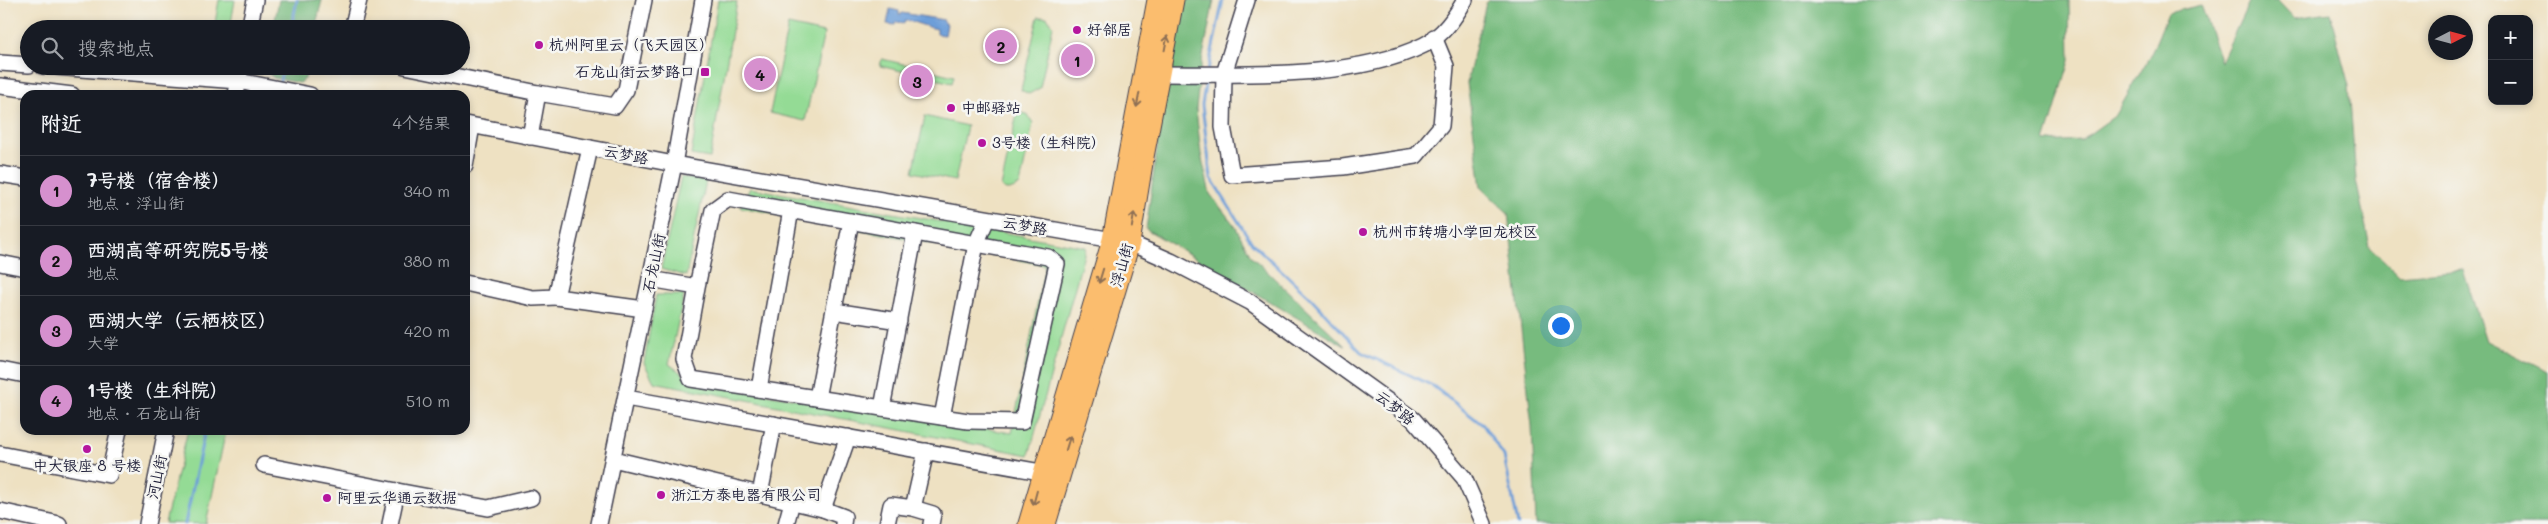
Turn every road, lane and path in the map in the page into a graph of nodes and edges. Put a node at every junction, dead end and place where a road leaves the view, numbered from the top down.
1 (255, 0) edge
2 (359, 0) edge
3 (644, 0) edge
4 (703, 0) edge
5 (1156, 0) edge
6 (1174, 0) edge
7 (1247, 0) edge
8 (1465, 0) edge
9 (251, 20) edge
10 (354, 20) edge
11 (1434, 37) junction
12 (0, 63) edge
13 (20, 64) edge
14 (1160, 74) junction
15 (1212, 74) junction
16 (160, 75) edge
17 (450, 75) edge
18 (238, 81) edge
19 (0, 86) edge
20 (32, 90) edge
21 (284, 90) edge
22 (538, 93) junction
23 (470, 125) edge
24 (530, 137) junction
25 (590, 148) junction
26 (674, 164) junction
27 (0, 174) edge
28 (20, 177) edge
29 (791, 210) junction
30 (987, 219) junction
31 (851, 221) junction
32 (915, 233) junction
33 (1121, 241) junction
34 (976, 244) junction
35 (0, 263) edge
36 (20, 267) edge
37 (650, 279) junction
38 (470, 284) edge
39 (697, 287) junction
40 (556, 297) junction
41 (644, 308) junction
42 (834, 311) junction
43 (899, 321) junction
44 (0, 370) edge
45 (20, 374) edge
46 (759, 390) junction
47 (626, 398) junction
48 (817, 398) junction
49 (882, 408) junction
50 (942, 417) junction
51 (774, 424) junction
52 (118, 435) edge
53 (165, 435) edge
54 (848, 437) junction
55 (926, 450) junction
56 (0, 454) edge
57 (613, 459) junction
58 (264, 465) dead end
59 (1051, 473) junction
60 (397, 491) junction
61 (760, 494) junction
62 (531, 498) dead end
63 (792, 502) junction
64 (913, 508) junction
65 (823, 509) junction
66 (0, 511) edge
67 (59, 524) edge
68 (147, 524) edge
69 (390, 524) edge
70 (599, 524) edge
71 (786, 524) edge
72 (843, 524) edge
73 (887, 524) edge
74 (931, 524) edge
75 (1028, 524) edge
76 (1046, 524) edge
77 (1484, 524) edge

1 - 9 street
2 - 10 street
3 - 22 street
4 - 26 street, 石龙山街
5 -> 33 main road, 浮山街
14 -> 6 main road, 浮山街
7 - 15 street
8 - 11 street
11 - 15 street
11 - 15 street
12 - 13 street
14 - 15 street
33 -> 14 main road, 浮山街
16 - 18 street
17 - 22 street
18 - 21 street
19 - 20 street
22 - 24 street
23 - 24 street, 云梦路
24 - 25 street, 云梦路
25 - 26 street, 云梦路
25 - 40 street
26 - 30 street, 云梦路
26 - 37 street, 石龙山街
27 - 28 street
29 - 31 street
29 - 39 street
29 - 46 street
30 - 33 street, 云梦路
30 - 34 street
31 - 32 street
31 - 42 street
32 - 34 street
32 - 43 street
33 - 59 main road, 浮山街
33 - 77 street, 云梦路
34 - 50 street
34 - 50 street
35 - 36 street
37 - 39 street
37 - 41 street, 石龙山街
38 - 40 street
39 - 46 street
40 - 41 street
41 - 47 street, 石龙山街
42 - 43 street
42 - 48 street
43 - 49 street
44 - 45 street
46 - 48 street
47 - 51 street
47 - 57 street, 石龙山街
48 - 49 street
49 - 50 street
51 - 54 street
51 - 61 street
52 - 56 street
53 - 68 street, 河山街
54 - 55 street
54 - 65 street
55 - 59 street
55 - 64 street
57 - 61 street
57 - 70 street, 石龙山街
58 - 60 street
59 -> 75 main road, 浮山街
59 - 76 main road, 浮山街
60 - 62 street
60 - 69 street
61 - 63 street
63 - 65 street
63 - 71 street
64 - 73 street
64 - 74 street
65 - 72 street
66 - 67 street

